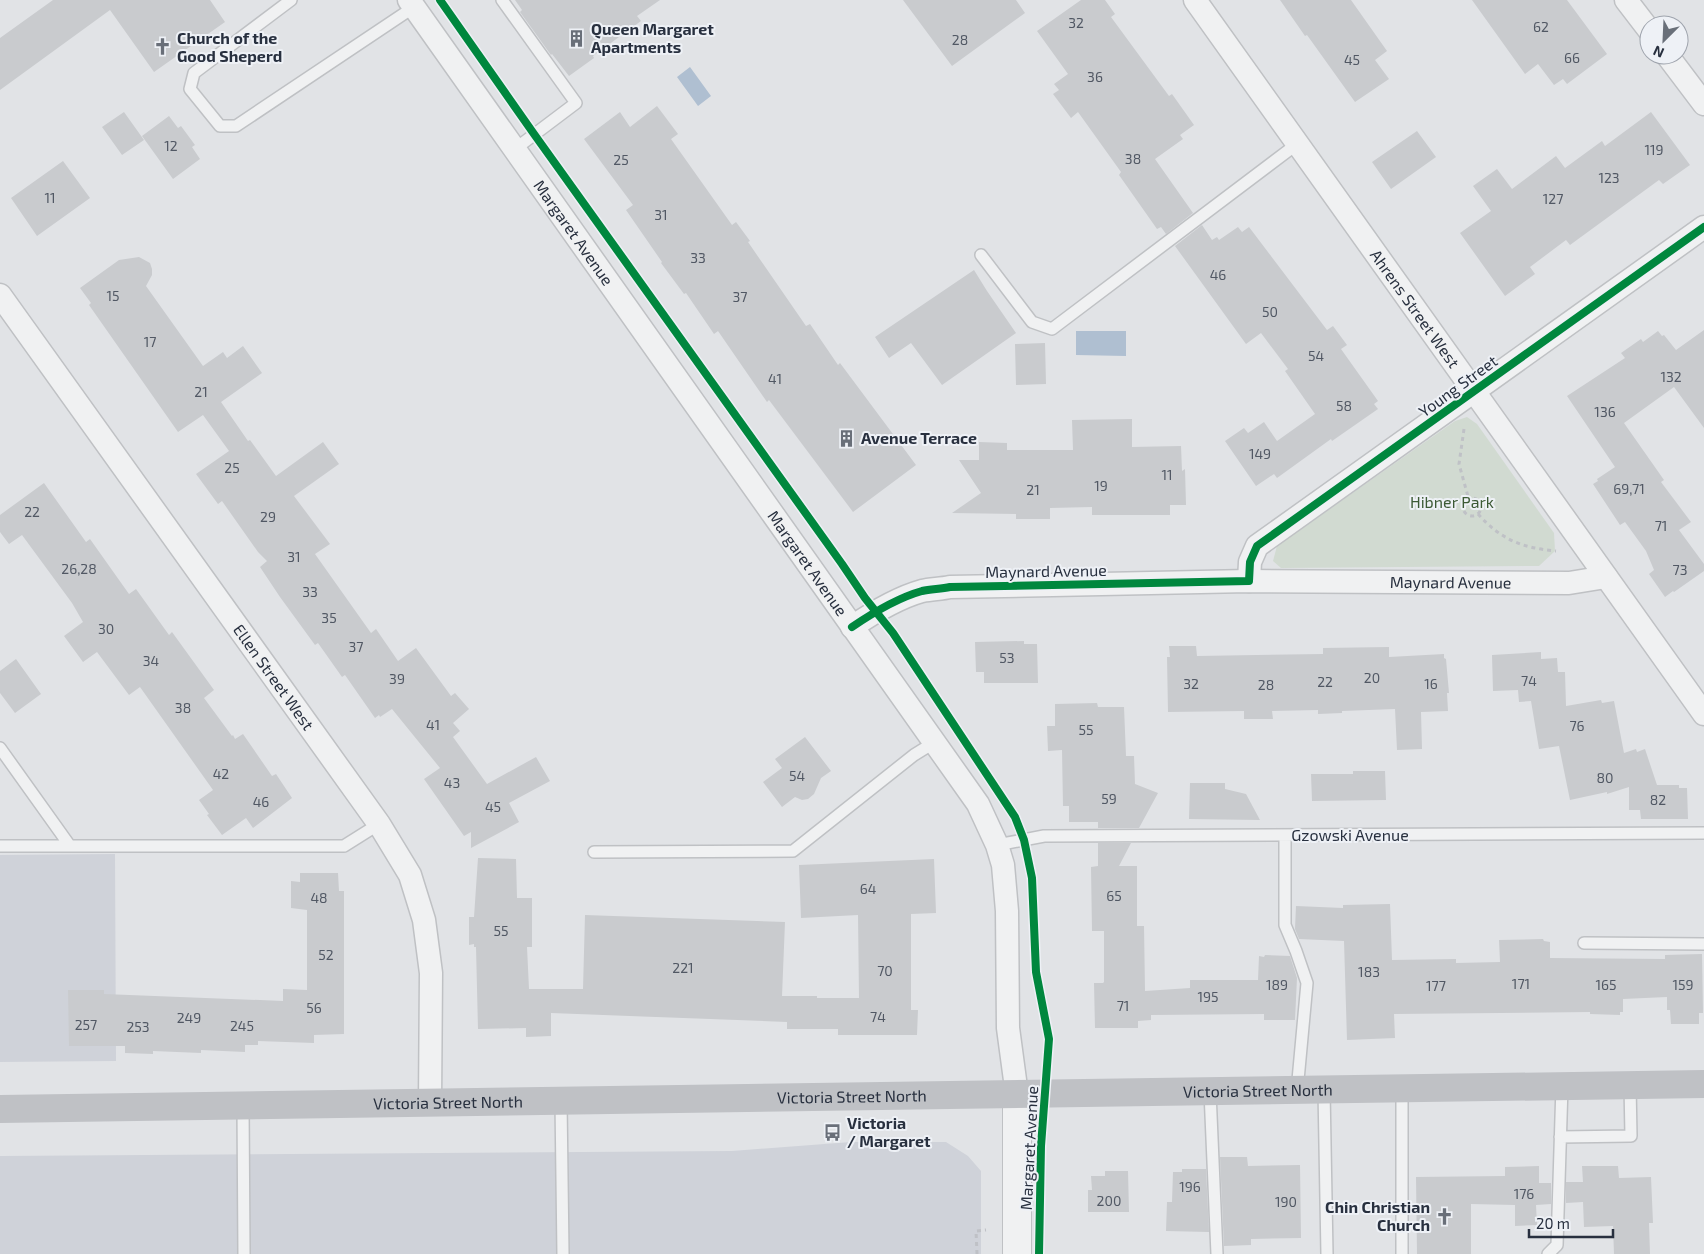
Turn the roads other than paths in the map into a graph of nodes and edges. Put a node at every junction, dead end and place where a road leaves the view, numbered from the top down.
1 (291, 0) edge
2 (502, 0) edge
3 (1196, 0) edge
4 (1626, 0) edge
5 (415, 2) edge
6 (1639, 17) edge
7 (1675, 65) edge
8 (1704, 104) edge
9 (1297, 144) junction
10 (514, 149) junction
11 (1704, 227) edge
12 (981, 255) dead end
13 (0, 295) edge
14 (1474, 391) junction
15 (1606, 577) junction
16 (1249, 580) junction
17 (852, 627) junction
18 (1704, 714) edge
19 (934, 742) junction
20 (0, 748) edge
21 (379, 824) junction
22 (1704, 833) edge
23 (1285, 835) junction
24 (997, 845) junction
25 (0, 846) edge
26 (70, 846) junction
27 (594, 852) dead end
28 (1584, 944) dead end
29 (1704, 944) edge
30 (1704, 1084) edge
31 (1630, 1085) junction
32 (1562, 1086) junction
33 (1402, 1089) junction
34 (1324, 1090) junction
35 (1297, 1091) junction
36 (1210, 1092) junction
37 (1017, 1095) junction
38 (561, 1101) junction
39 (430, 1103) junction
40 (243, 1105) junction
41 (0, 1110) edge
42 (1560, 1138) junction
43 (244, 1254) edge
44 (563, 1254) edge
45 (1017, 1254) edge
46 (1216, 1254) edge
47 (1327, 1254) edge
48 (1402, 1254) edge
49 (1548, 1254) edge

1 - 5 lane
2 - 10 lane
3 - 9 street, Ahrens Street West
4 - 6 street
5 - 10 street, Margaret Avenue
7 - 8 street
9 - 12 lane
9 - 14 street, Ahrens Street West
10 - 17 street, Margaret Avenue
11 - 14 street, Young Street
13 - 21 street, Ellen Street West
14 - 15 street, Ahrens Street West
14 - 16 street, Young Street
15 - 16 street, Maynard Avenue
15 - 18 street, Ahrens Street West
16 - 17 street, Maynard Avenue
17 - 19 street, Margaret Avenue
19 - 24 street, Margaret Avenue
19 - 27 lane
20 - 26 lane
21 - 26 lane
21 - 39 street, Ellen Street West
22 - 23 lane, Gzowski Avenue
23 - 24 lane, Gzowski Avenue
23 - 35 lane
24 - 37 street, Margaret Avenue
25 - 26 lane
28 - 29 lane
30 - 31 main road, Victoria Street North
31 - 32 main road, Victoria Street North
31 - 42 lane
32 - 33 main road, Victoria Street North
32 - 42 lane
33 - 34 main road, Victoria Street North
33 - 48 lane
34 - 35 main road, Victoria Street North
34 - 47 lane
35 - 36 main road, Victoria Street North
36 - 37 main road, Victoria Street North
36 - 46 lane
37 - 38 main road, Victoria Street North
37 - 45 street, Margaret Avenue
38 - 39 main road, Victoria Street North
38 - 44 lane
39 - 40 main road, Victoria Street North
40 - 41 main road, Victoria Street North
40 - 43 lane
42 - 49 lane

